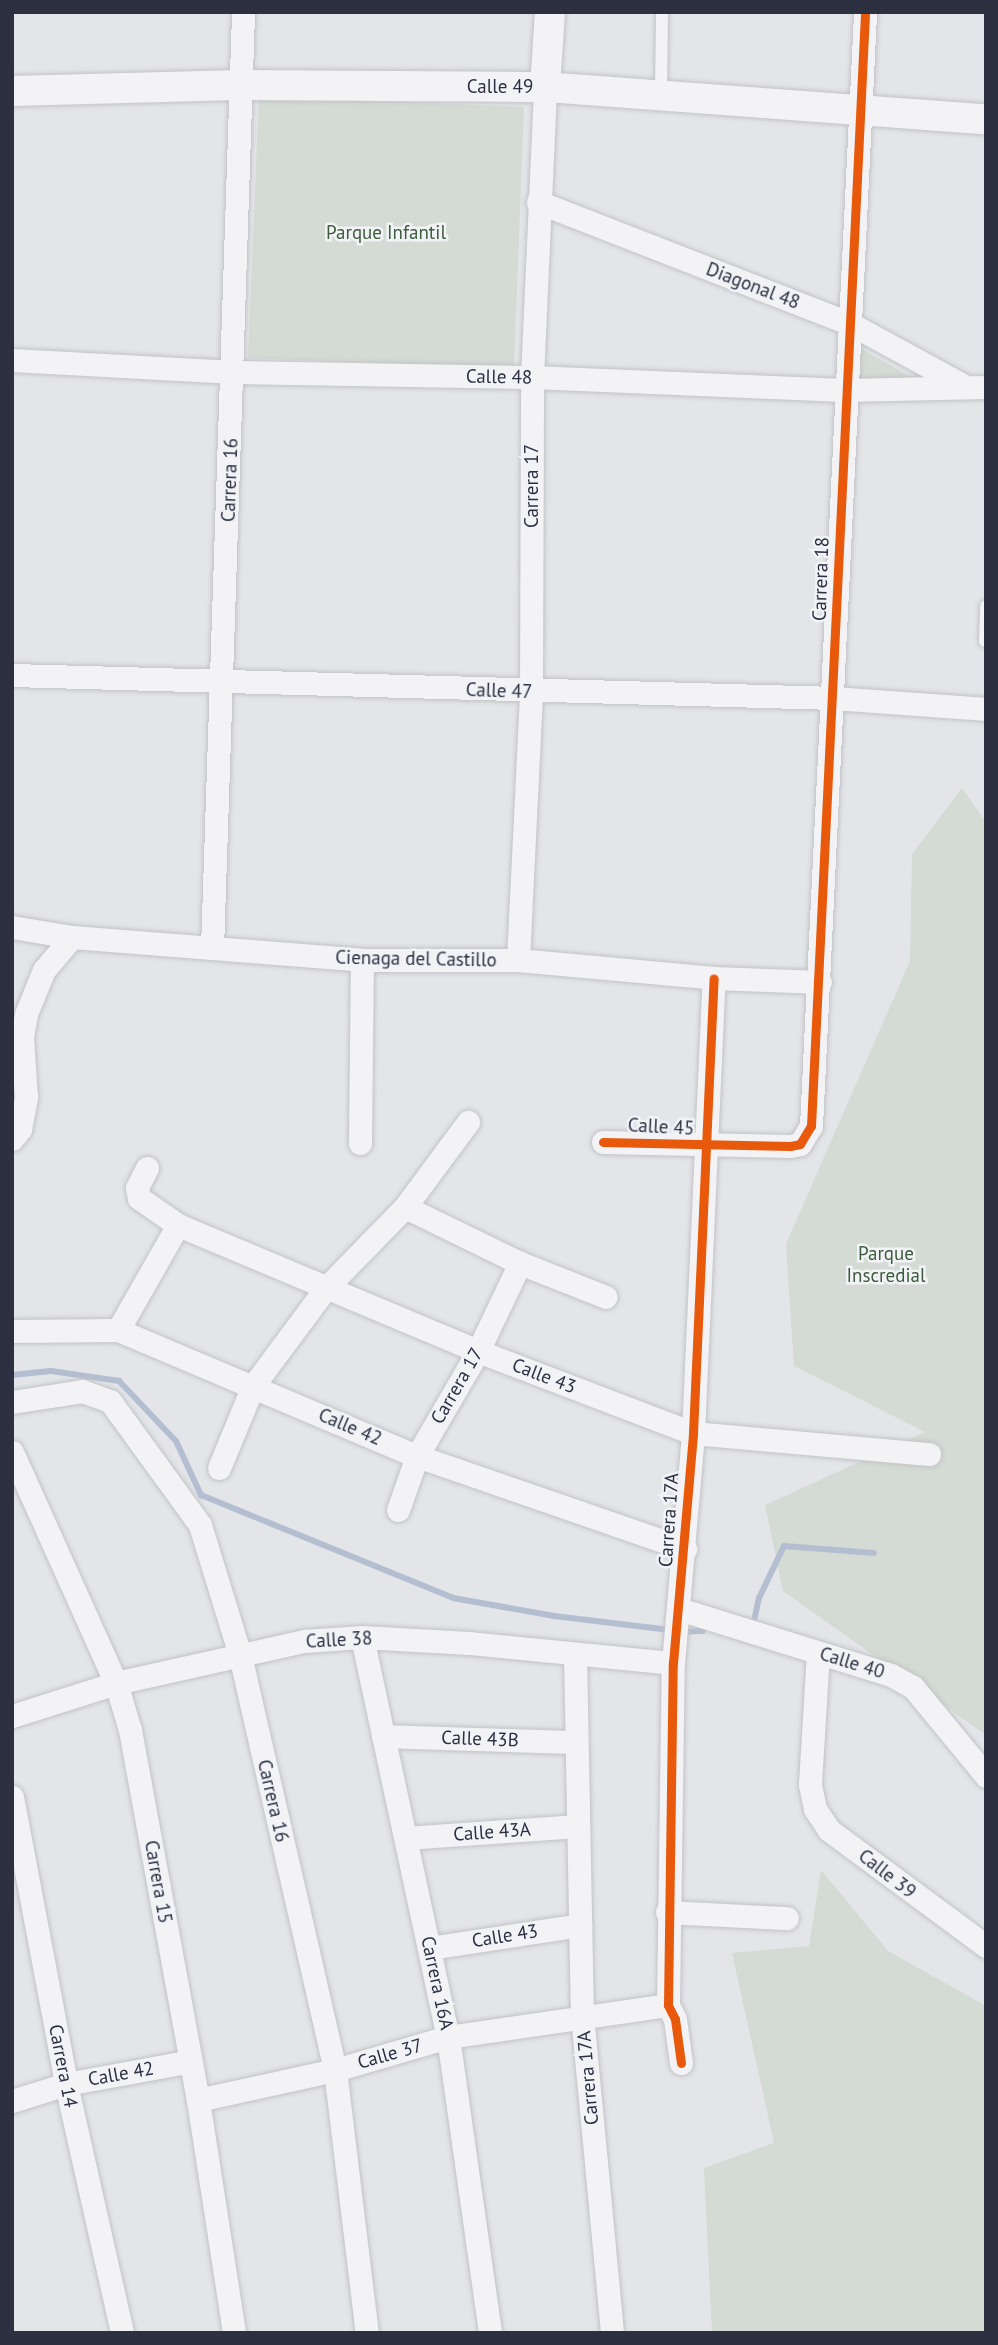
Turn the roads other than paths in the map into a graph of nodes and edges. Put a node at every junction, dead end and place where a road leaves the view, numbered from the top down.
1 (243, 12) edge
2 (550, 12) edge
3 (662, 12) edge
4 (864, 12) edge
5 (240, 85) junction
6 (545, 87) junction
7 (12, 90) edge
8 (661, 94) junction
9 (860, 109) junction
10 (986, 119) edge
11 (538, 202) junction
12 (849, 323) junction
13 (12, 360) edge
14 (234, 372) junction
15 (532, 377) junction
16 (961, 384) junction
17 (986, 387) edge
18 (844, 390) junction
19 (986, 606) edge
20 (985, 641) edge
21 (12, 675) edge
22 (224, 681) junction
23 (531, 692) junction
24 (834, 698) junction
25 (986, 709) edge
26 (12, 927) edge
27 (72, 937) junction
28 (212, 948) junction
29 (362, 960) junction
30 (518, 960) junction
31 (714, 978) junction
32 (820, 982) junction
33 (468, 1122) dead end
34 (12, 1139) edge
35 (603, 1142) dead end
36 (359, 1143) dead end
37 (800, 1144) joint
38 (709, 1147) junction
39 (147, 1168) dead end
40 (405, 1207) junction
41 (177, 1226) junction
42 (520, 1263) junction
43 (325, 1289) junction
44 (606, 1297) dead end
45 (118, 1330) junction
46 (12, 1331) edge
47 (478, 1351) junction
48 (253, 1386) junction
49 (12, 1402) edge
50 (693, 1433) junction
51 (12, 1452) edge
52 (929, 1454) dead end
53 (417, 1456) junction
54 (219, 1468) dead end
55 (398, 1510) dead end
56 (685, 1549) junction
57 (676, 1634) junction
58 (362, 1637) junction
59 (818, 1653) junction
60 (575, 1654) junction
61 (240, 1655) junction
62 (116, 1683) junction
63 (12, 1716) edge
64 (383, 1736) junction
65 (576, 1742) junction
66 (986, 1776) edge
67 (12, 1797) edge
68 (578, 1826) junction
69 (406, 1838) junction
70 (667, 1912) junction
71 (787, 1918) dead end
72 (580, 1925) junction
73 (986, 1946) edge
74 (430, 1948) junction
75 (668, 2005) junction
76 (582, 2015) junction
77 (448, 2037) junction
78 (191, 2061) junction
79 (681, 2063) dead end
80 (335, 2070) junction
81 (66, 2084) junction
82 (198, 2099) junction
83 (12, 2101) edge
84 (122, 2333) edge
85 (234, 2333) edge
86 (366, 2333) edge
87 (490, 2333) edge
88 (612, 2333) edge

1 - 5 street, Carrera 16
2 - 6 street, Carrera 17
3 - 8 lane
4 - 9 street, Carrera 18
5 - 6 street, Calle 49
5 - 7 street, Calle 49
5 - 14 street, Carrera 16
6 - 8 street, Calle 49
6 - 11 street, Carrera 17
8 - 9 street, Calle 49
9 - 10 street, Calle 49
9 - 12 street, Carrera 18
11 - 12 street, Diagonal 48
11 - 15 street, Carrera 17
12 - 16 street, Diagonal 48
12 - 18 street, Carrera 18
13 - 14 street, Calle 48
14 - 15 street, Calle 48
14 - 22 street, Carrera 16
15 - 18 street, Calle 48
15 - 23 street, Carrera 17
16 - 17 street, Calle 48
16 - 18 street, Calle 48
18 - 24 street, Carrera 18
19 - 20 lane
21 - 22 street, Calle 47
22 - 23 street, Calle 47
22 - 28 street, Carrera 16
23 - 24 street, Calle 47
23 - 30 street, Carrera 17
24 - 25 street, Calle 47
24 - 32 street, Carrera 18
26 - 27 street, Cienaga del Castillo
27 - 28 street, Cienaga del Castillo
27 - 34 street
28 - 29 street, Cienaga del Castillo
29 - 30 street, Cienaga del Castillo
29 - 36 street
30 - 31 street, Cienaga del Castillo
31 - 32 street, Cienaga del Castillo
31 - 38 street, Carrera 17A
32 - 37 street, Carrera 18
33 - 40 street
35 - 38 street, Calle 45
37 - 38 street, Calle 45
38 - 50 street, Carrera 17A
39 - 41 street, Calle 43
40 - 42 street
40 - 43 street
41 - 43 street, Calle 43
41 - 45 street
42 - 44 street
42 - 47 street, Carrera 17
43 - 47 street, Calle 43
43 - 48 street
45 - 46 street, Calle 42
45 - 48 street, Calle 42
47 - 50 street, Calle 43
47 - 53 street, Carrera 17
48 - 53 street, Calle 42
48 - 54 street
49 - 61 street, Carrera 16
50 - 52 street, Calle 43
50 - 56 street, Carrera 17A
51 - 62 street, Carrera 15
53 - 55 street, Carrera 17
53 - 56 street, Calle 42
56 - 57 street, Carrera 17A
57 - 59 street, Calle 40
57 - 60 street, Calle 38
57 - 70 street, Carrera 17A
58 - 60 street, Calle 38
58 - 61 street, Calle 38
58 - 64 street, Carrera 16A
59 - 66 street, Calle 40
59 - 73 street, Calle 39
60 - 65 street, Carrera 17A
61 - 62 street, Calle 38
61 - 80 street, Carrera 16
62 - 63 street, Calle 38
62 - 78 street, Carrera 15
64 - 65 street, Calle 43B
64 - 69 street, Carrera 16A
65 - 68 street, Carrera 17A
67 - 81 street, Carrera 14
68 - 69 street, Calle 43A
68 - 72 street, Carrera 17A
69 - 74 street, Carrera 16A
70 - 71 street
70 - 75 street, Carrera 17A
72 - 74 street, Calle 43
72 - 76 street, Carrera 17A
74 - 77 street, Carrera 16A
75 - 76 street, Calle 37
75 - 79 street, Carrera 17A
76 - 77 street, Calle 37
76 - 88 street, Carrera 17A
77 - 80 street, Calle 37
77 - 87 street, Carrera 16A
78 - 81 street, Calle 42
78 - 82 street, Carrera 15
80 - 82 street, Calle 37
80 - 86 street, Carrera 16
81 - 83 street, Calle 42
81 - 84 street, Carrera 14
82 - 85 street, Carrera 15

